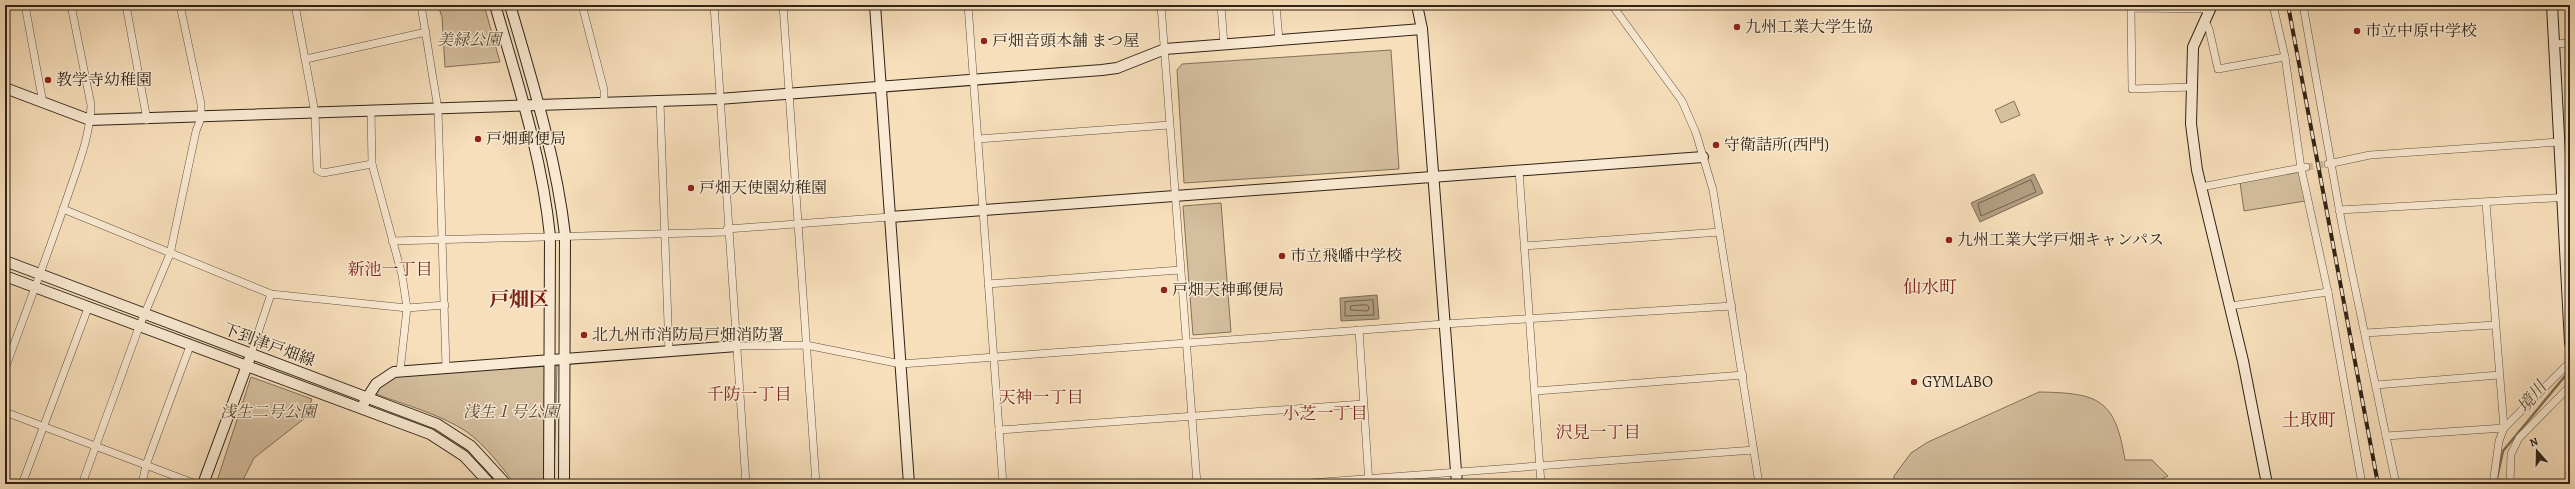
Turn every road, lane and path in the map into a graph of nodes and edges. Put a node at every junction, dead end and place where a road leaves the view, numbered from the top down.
1 (25, 5) edge
2 (71, 5) edge
3 (126, 5) edge
4 (180, 5) edge
5 (295, 5) edge
6 (421, 5) edge
7 (495, 5) edge
8 (510, 5) edge
9 (582, 5) edge
10 (714, 5) edge
11 (783, 5) edge
12 (875, 5) edge
13 (968, 5) edge
14 (1161, 5) edge
15 (1221, 5) edge
16 (1276, 5) edge
17 (1417, 5) edge
18 (1612, 5) edge
19 (2273, 5) edge
20 (2303, 5) edge
21 (2552, 5) edge
22 (2211, 7) edge
23 (2204, 20) junction
24 (1422, 29) junction
25 (426, 32) junction
26 (1279, 40) junction
27 (2570, 43) edge
28 (2554, 44) junction
29 (1224, 45) junction
30 (1165, 49) junction
31 (2285, 57) junction
32 (306, 59) junction
33 (973, 80) junction
34 (2191, 86) junction
35 (881, 87) junction
36 (5, 88) edge
37 (789, 95) junction
38 (719, 100) junction
39 (660, 102) junction
40 (43, 103) junction
41 (604, 103) junction
42 (524, 106) junction
43 (539, 106) junction
44 (438, 109) junction
45 (371, 111) junction
46 (315, 113) junction
47 (201, 118) junction
48 (90, 120) junction
49 (146, 120) junction
50 (1169, 125) junction
51 (978, 139) junction
52 (2559, 142) junction
53 (1703, 156) junction
54 (372, 164) junction
55 (2330, 164) junction
56 (2303, 168) junction
57 (1519, 170) junction
58 (1433, 176) junction
59 (2201, 187) junction
60 (1174, 196) junction
61 (2566, 197) edge
62 (2486, 203) junction
63 (63, 209) junction
64 (983, 210) junction
65 (2339, 210) junction
66 (890, 217) junction
67 (798, 223) junction
68 (727, 230) junction
69 (1720, 232) junction
70 (665, 233) junction
71 (565, 235) junction
72 (550, 236) junction
73 (392, 240) junction
74 (442, 241) junction
75 (1524, 246) junction
76 (170, 254) junction
77 (5, 260) edge
78 (1180, 270) junction
79 (40, 274) junction
80 (5, 276) edge
81 (988, 284) junction
82 (35, 287) junction
83 (2328, 292) junction
84 (271, 294) junction
85 (445, 305) junction
86 (1732, 306) junction
87 (2230, 306) junction
88 (88, 308) junction
89 (407, 308) junction
90 (144, 315) junction
91 (1530, 319) junction
92 (1444, 324) junction
93 (2495, 325) junction
94 (140, 327) junction
95 (1359, 330) junction
96 (2365, 333) junction
97 (1186, 343) junction
98 (2570, 343) edge
99 (806, 345) junction
100 (190, 346) junction
101 (737, 346) junction
102 (669, 351) junction
103 (251, 354) junction
104 (994, 358) junction
105 (566, 359) junction
106 (550, 360) junction
107 (2570, 362) edge
108 (901, 364) junction
109 (446, 366) junction
110 (247, 367) junction
111 (5, 369) edge
112 (400, 371) junction
113 (2499, 375) junction
114 (1743, 376) junction
115 (2376, 385) junction
116 (2570, 386) edge
117 (1536, 391) junction
118 (367, 397) junction
119 (1363, 404) junction
120 (360, 409) junction
121 (5, 412) edge
122 (1191, 417) junction
123 (42, 425) junction
124 (2504, 428) junction
125 (999, 430) junction
126 (2386, 436) junction
127 (96, 448) junction
128 (1754, 450) junction
129 (146, 466) junction
130 (1540, 466) junction
131 (1456, 472) junction
132 (1369, 482) edge
133 (22, 484) edge
134 (82, 484) edge
135 (142, 484) edge
136 (196, 484) edge
137 (203, 484) edge
138 (490, 484) edge
139 (506, 484) edge
140 (549, 484) edge
141 (564, 484) edge
142 (746, 484) edge
143 (816, 484) edge
144 (909, 484) edge
145 (1003, 484) edge
146 (1197, 484) edge
147 (1296, 484) edge
148 (1456, 484) edge
149 (1542, 484) edge
150 (1760, 484) edge
151 (2267, 484) edge
152 (2362, 484) edge
153 (2396, 484) edge
154 (2493, 484) edge
155 (2510, 484) edge

1 - 40 street
2 - 48 street
3 - 49 street
4 - 47 street
5 - 32 street
6 - 25 street
7 - 42 street
8 - 43 street
9 - 41 street
10 - 38 street
11 - 37 street
12 - 35 street
13 - 33 street
14 - 30 street
15 - 29 street
16 - 26 street
17 - 24 street
18 - 53 street
19 - 31 street
20 - 55 street
21 - 28 street
22 - 23 street
22 - 34 street
23 - 31 street
23 - 34 street
24 - 26 street
24 - 58 street
25 - 32 street
25 - 44 street
26 - 29 street
27 - 28 street
28 - 52 street
29 - 30 street
30 - 33 street
30 - 50 street
31 - 56 street
32 - 46 street
33 - 35 street
33 - 51 street
34 - 59 street
35 - 37 street
35 - 66 street
36 - 40 street
37 - 38 street
37 - 67 street
38 - 39 street
38 - 68 street
39 - 41 street
39 - 70 street
40 - 48 street
41 - 43 street
42 - 43 street
42 - 44 street
42 - 72 street
43 - 71 street
44 - 45 street
44 - 74 street
45 - 46 street
45 - 54 street
46 - 47 street
46 - 54 street
47 - 49 street
47 - 76 street
48 - 49 street
48 - 63 street
50 - 51 street
50 - 60 street
51 - 64 street
52 - 55 street
52 - 61 street
53 - 57 street
53 - 69 street
54 - 73 street
55 - 65 street
56 - 59 street
56 - 83 street
57 - 58 street
57 - 75 street
58 - 60 street
58 - 92 street
59 - 87 street
60 - 64 street
60 - 78 street
61 - 62 street
61 - 98 street
62 - 65 street
62 - 93 street
63 - 76 street
63 - 79 street
64 - 66 street
64 - 81 street
65 - 96 street
66 - 67 street
66 - 108 street
67 - 68 street
67 - 99 street
68 - 70 street
68 - 101 street
69 - 75 street
69 - 86 street
70 - 71 street
70 - 102 street
71 - 72 street
71 - 105 street
72 - 74 street
72 - 106 street
73 - 74 street
73 - 89 street
74 - 85 street
75 - 91 street
76 - 84 street
76 - 90 street
77 - 79 street, 下到津戸畑線
78 - 81 street
78 - 97 street
79 - 82 street
79 - 90 street, 下到津戸畑線
80 - 82 street, 下到津戸畑線
81 - 104 street
82 - 88 street, 下到津戸畑線
82 - 111 street
83 - 87 street
83 - 152 street
84 - 89 street
84 - 103 street
85 - 89 street
85 - 109 street
86 - 91 street
86 - 114 street
87 - 151 street
88 - 94 street, 下到津戸畑線
88 - 123 street
89 - 112 street
90 - 94 street
90 - 103 street, 下到津戸畑線
91 - 92 street
91 - 117 street
92 - 95 street
92 - 131 street
93 - 96 street
93 - 113 street
94 - 100 street, 下到津戸畑線
94 - 127 street
95 - 97 street
95 - 119 street
96 - 115 street
97 - 104 street
97 - 122 street
99 - 101 street
99 - 108 street
99 - 143 street
100 - 110 street, 下到津戸畑線
100 - 129 street
101 - 102 street
101 - 142 street
102 - 105 street
103 - 110 street
103 - 118 street, 下到津戸畑線
104 - 108 street
104 - 125 street
105 - 106 street
105 - 141 street
106 - 109 street
106 - 140 street
107 - 124 street
108 - 144 street
109 - 112 street
110 - 120 street, 下到津戸畑線
110 - 137 street
112 - 118 street
113 - 115 street
113 - 124 street
114 - 117 street
114 - 128 street
115 - 126 street
116 - 155 street
117 - 130 street
118 - 120 street
118 - 139 street, 下到津戸畑線
119 - 122 street
119 - 132 street
120 - 138 street, 下到津戸畑線
121 - 123 street
122 - 125 street
122 - 146 street
123 - 127 street
123 - 133 street
124 - 126 street
124 - 154 street
125 - 145 street
126 - 153 street
127 - 129 street
127 - 134 street
128 - 130 street
128 - 150 street
129 - 135 street
129 - 136 street
130 - 131 street
130 - 149 street
131 - 132 street
131 - 148 street
132 - 147 street

